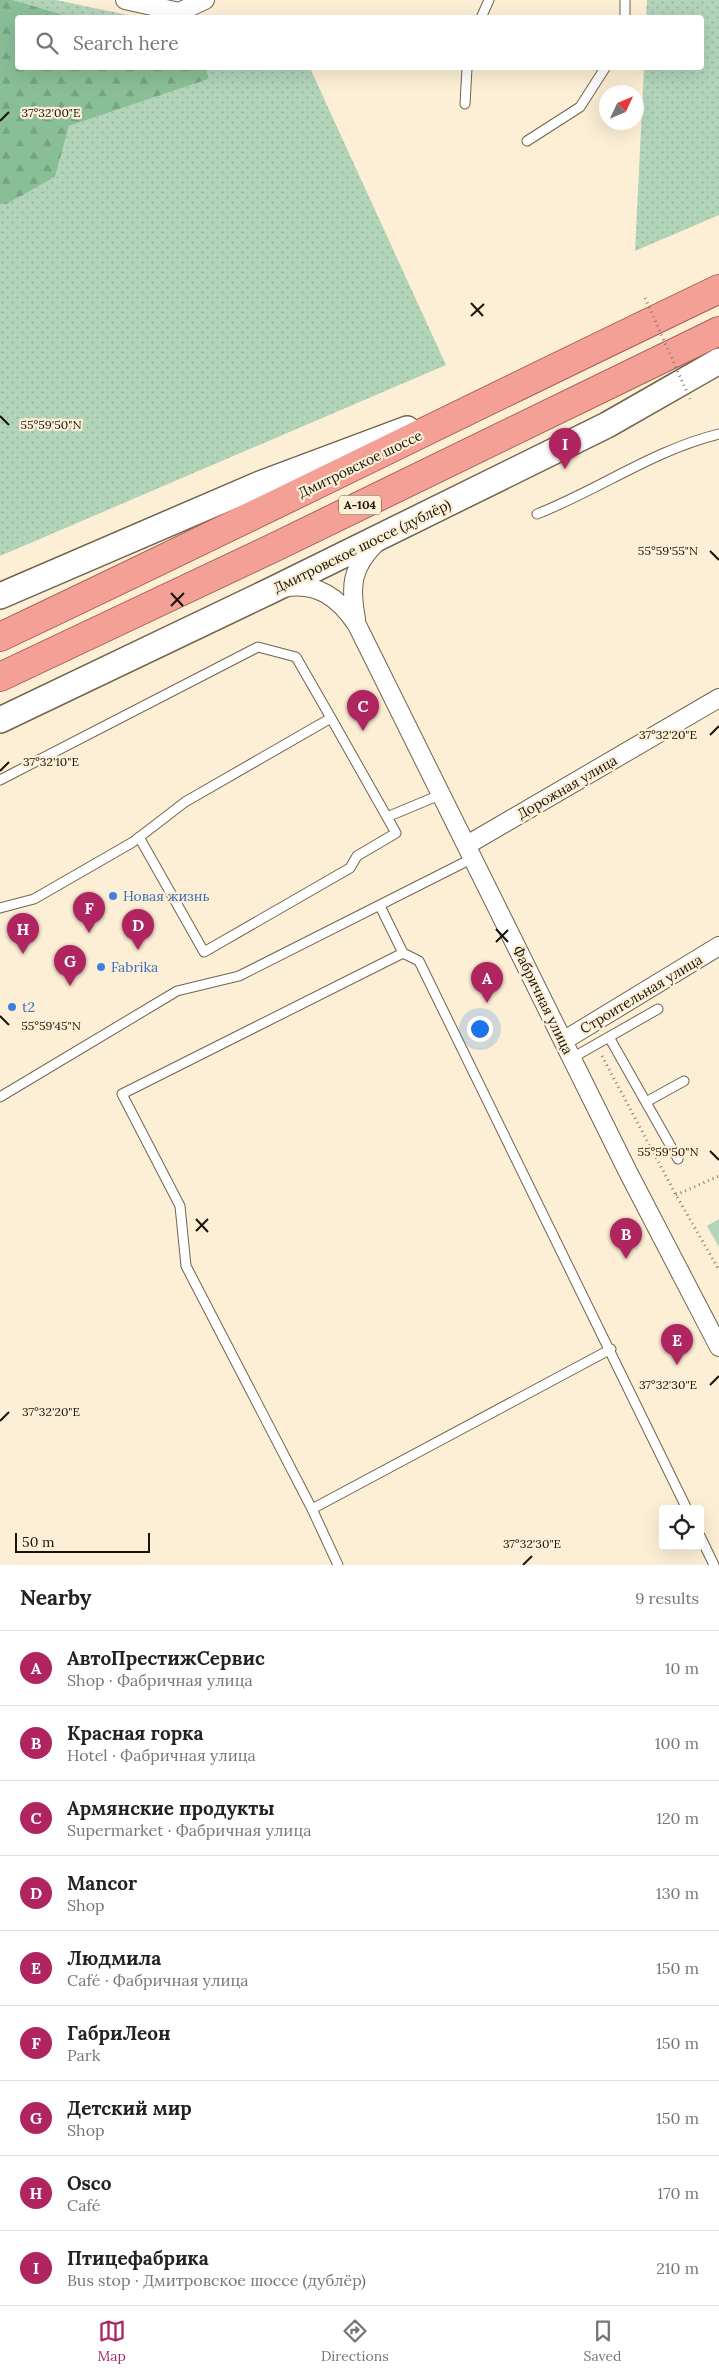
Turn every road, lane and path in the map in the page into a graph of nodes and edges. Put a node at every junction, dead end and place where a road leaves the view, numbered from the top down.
1 (125, 0) edge
2 (205, 0) edge
3 (489, 0) edge
4 (625, 0) edge
5 (482, 15) edge
6 (625, 15) edge
7 (467, 70) edge
8 (604, 70) edge
9 (465, 104) dead end
10 (527, 141) dead end
11 (719, 289) edge
12 (645, 298) dead end
13 (719, 331) edge
14 (719, 361) edge
15 (503, 392) junction
16 (690, 399) dead end
17 (719, 434) edge
18 (537, 514) dead end
19 (383, 536) junction
20 (24, 584) junction
21 (272, 590) junction
22 (0, 592) edge
23 (0, 596) edge
24 (357, 625) junction
25 (0, 637) edge
26 (0, 677) edge
27 (719, 698) edge
28 (331, 718) junction
29 (0, 720) edge
30 (0, 780) edge
31 (442, 794) junction
32 (387, 817) junction
33 (139, 837) junction
34 (470, 852) junction
35 (380, 906) junction
36 (0, 908) edge
37 (719, 946) edge
38 (403, 952) junction
39 (658, 1009) dead end
40 (609, 1037) junction
41 (563, 1041) junction
42 (596, 1044) junction
43 (572, 1058) junction
44 (684, 1080) dead end
45 (0, 1097) edge
46 (646, 1102) junction
47 (678, 1159) dead end
48 (719, 1176) edge
49 (676, 1195) junction
50 (719, 1270) edge
51 (719, 1347) edge
52 (611, 1349) junction
53 (685, 1505) edge
54 (312, 1509) junction
55 (704, 1544) edge
56 (338, 1565) edge
57 (714, 1565) edge

1 - 2 street
3 - 5 lane
4 - 6 lane
7 - 9 lane
8 - 10 lane
11 - 15 highway, Дмитровское шоссе / А-104
12 - 16 path, bridge
13 - 26 highway, А-104
14 - 19 main road, Дмитровское шоссе (дублёр)
15 - 20 main road
15 - 25 highway, Дмитровское шоссе / А-104
17 - 18 lane
19 - 21 main road, Дмитровское шоссе (дублёр)
19 - 24 street, Фабричная улица
20 - 22 main road
20 - 23 main road
21 - 24 street, Фабричная улица
21 - 29 main road, Дмитровское шоссе (дублёр)
24 - 31 street, Фабричная улица
27 - 34 street, Дорожная улица
28 - 30 lane
28 - 32 lane
28 - 33 lane
31 - 32 lane
31 - 34 street, Фабричная улица
32 - 33 lane
33 - 36 lane
34 - 35 lane
34 - 41 street, Фабричная улица
35 - 38 lane
35 - 45 lane
37 - 41 street, Строительная улица
38 - 52 lane
38 - 54 lane
39 - 40 lane
40 - 42 lane
40 - 46 lane
41 - 43 street, Фабричная улица
42 - 43 lane
42 - 49 path
43 - 51 street, Фабричная улица
44 - 46 lane
46 - 47 lane
48 - 49 path
49 - 50 path
52 - 53 lane
52 - 54 lane
54 - 56 lane
55 - 57 lane

